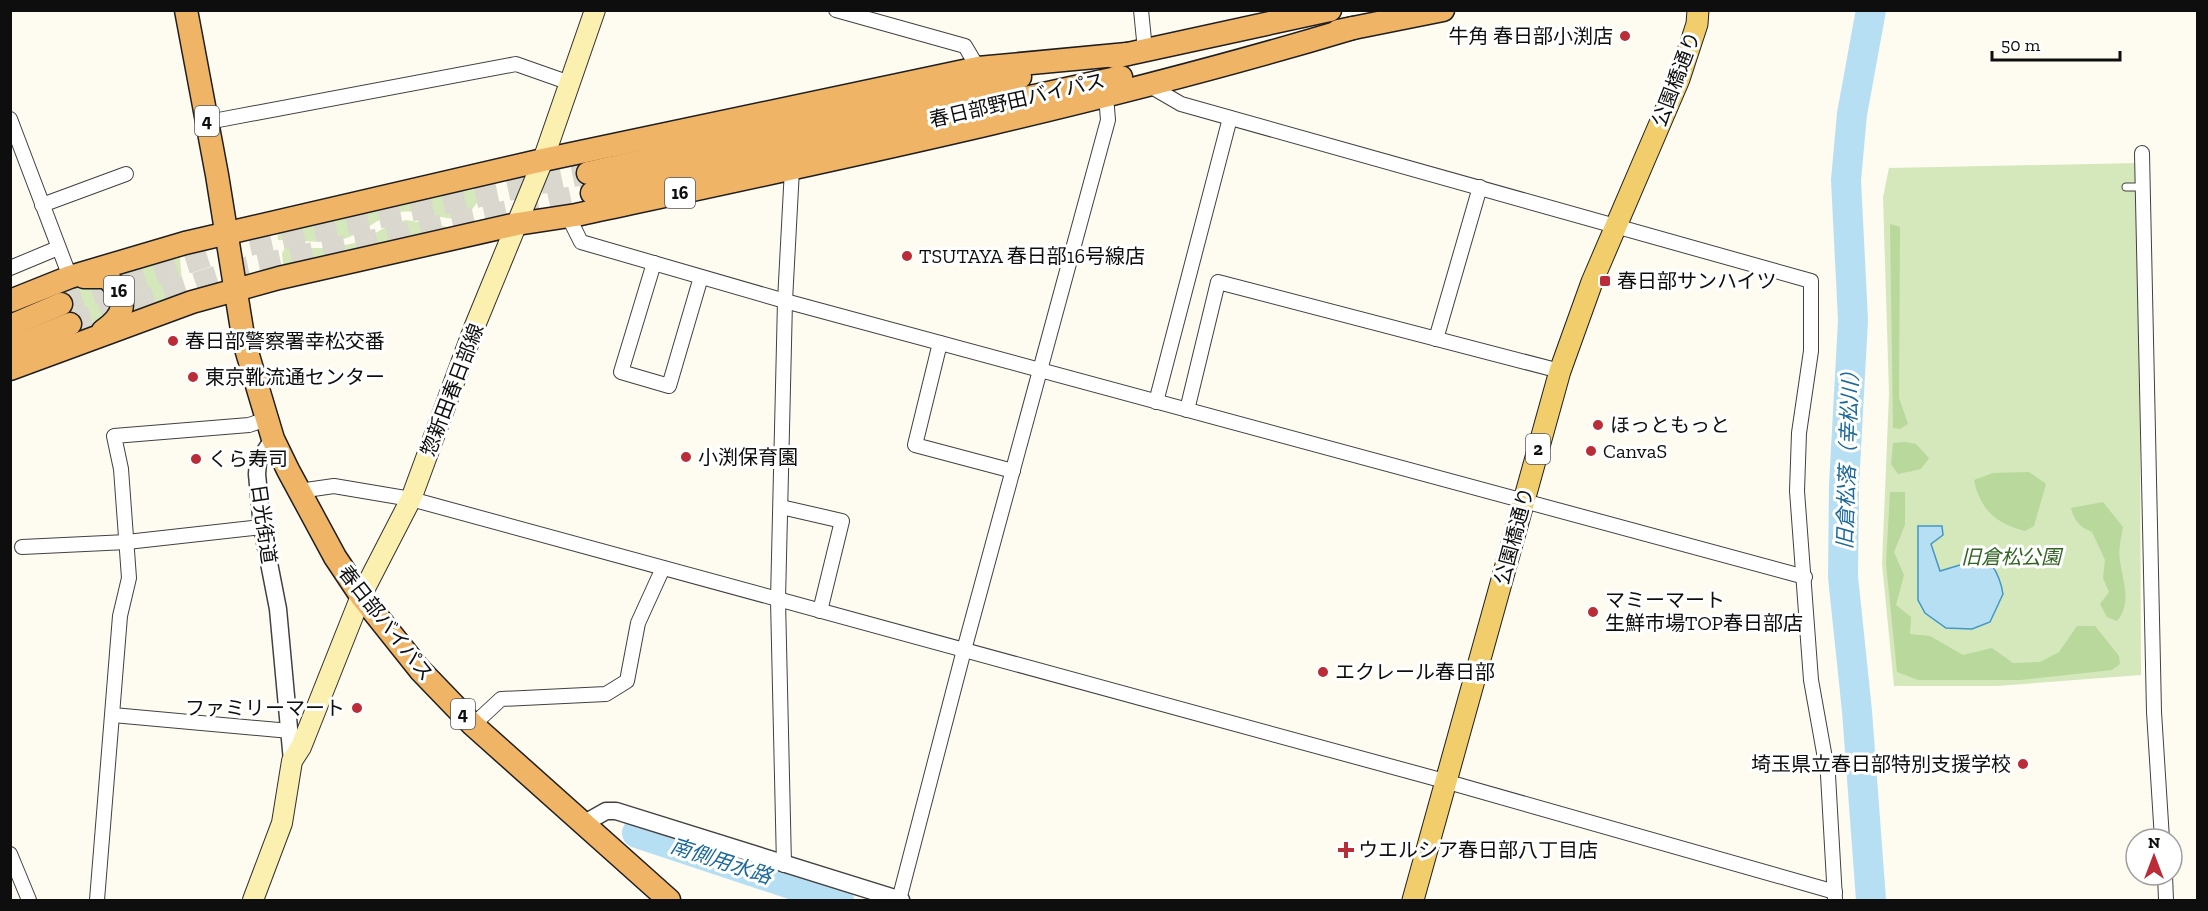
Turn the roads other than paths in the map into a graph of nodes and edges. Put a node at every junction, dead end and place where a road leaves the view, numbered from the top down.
1 (186, 10) edge
2 (595, 10) edge
3 (836, 10) edge
4 (1141, 10) edge
5 (1330, 10) edge
6 (1443, 10) edge
7 (1698, 10) edge
8 (1353, 28) junction
9 (1136, 52) junction
10 (978, 68) junction
11 (570, 83) junction
12 (1150, 86) junction
13 (1106, 96) junction
14 (1230, 118) junction
15 (10, 119) edge
16 (208, 122) junction
17 (2142, 153) dead end
18 (543, 160) junction
19 (792, 169) junction
20 (126, 174) dead end
21 (1480, 187) junction
22 (2126, 187) dead end
23 (2143, 187) junction
24 (42, 205) junction
25 (568, 216) junction
26 (517, 224) junction
27 (1616, 224) junction
28 (226, 232) junction
29 (58, 248) junction
30 (654, 263) junction
31 (10, 268) edge
32 (70, 277) junction
33 (700, 277) junction
34 (236, 290) junction
35 (10, 301) edge
36 (785, 301) junction
37 (10, 326) edge
38 (98, 335) junction
39 (1436, 339) junction
40 (940, 343) junction
41 (10, 349) edge
42 (10, 369) edge
43 (1041, 370) junction
44 (1560, 371) junction
45 (1156, 402) junction
46 (1187, 410) junction
47 (270, 429) junction
48 (1013, 471) junction
49 (299, 491) junction
50 (411, 499) junction
51 (1524, 501) junction
52 (780, 507) junction
53 (262, 527) junction
54 (127, 542) junction
55 (22, 547) dead end
56 (663, 568) junction
57 (1805, 577) junction
58 (361, 596) junction
59 (778, 600) junction
60 (820, 611) junction
61 (964, 650) junction
62 (113, 715) junction
63 (473, 725) junction
64 (290, 731) junction
65 (292, 761) junction
66 (1448, 782) junction
67 (583, 824) junction
68 (2161, 827) edge
69 (10, 854) edge
70 (784, 865) junction
71 (1835, 896) edge
72 (29, 900) edge
73 (97, 900) edge
74 (253, 900) edge
75 (669, 900) edge
76 (900, 900) edge
77 (1413, 900) edge

1 - 16 highway, 4
2 - 11 main road, 惣新田春日部線
3 - 10 street
4 - 9 street
5 - 9 highway, 春日部野田バイパス / 16
6 - 8 highway, 春日部野田バイパス / 16
7 - 27 main road, 公園橋通り / 2
8 - 9 highway, 春日部野田バイパス / 16
8 - 12 highway, 16
9 - 10 highway, 16
10 - 18 highway, 16
11 - 16 street
11 - 18 main road, 惣新田春日部線
12 - 13 highway, 16
12 - 14 street
13 - 19 highway, 16
13 - 43 street
14 - 21 street
14 - 45 street
15 - 24 street
16 - 28 highway, 4
17 - 23 street
18 - 26 main road, 惣新田春日部線
18 - 28 highway, 16
19 - 25 highway, 16
19 - 36 street
20 - 24 street
21 - 27 street
21 - 39 street
22 - 23 lane
23 - 68 street
24 - 29 street
25 - 26 highway, 16
25 - 30 street
26 - 34 highway, 16
26 - 50 main road, 惣新田春日部線
27 - 44 main road, 公園橋通り / 2
27 - 57 street
28 - 32 highway, 16
28 - 34 highway, 4
29 - 31 street
29 - 32 street
30 - 33 street
30 - 33 street
32 - 35 highway, 16
32 - 38 highway, 16
33 - 36 street
34 - 38 highway, 16
34 - 47 highway, 4
36 - 40 street
36 - 52 street
37 - 41 highway
38 - 42 highway, 16
39 - 44 street
39 - 46 street
40 - 43 street
40 - 48 street
43 - 45 street
43 - 48 street
44 - 51 main road, 公園橋通り / 2
45 - 46 street
46 - 51 street
47 - 49 highway, 春日部バイパス / 4
47 - 53 street, 日光街道
47 - 54 street
48 - 61 street
49 - 50 street
49 - 58 highway, 春日部バイパス / 4
50 - 56 street
50 - 58 main road, 惣新田春日部線
51 - 57 street
51 - 66 main road, 公園橋通り / 2
52 - 59 street
52 - 60 street
53 - 54 street
53 - 64 street, 日光街道
54 - 55 street
54 - 62 street
56 - 59 street
56 - 63 street
57 - 71 street
58 - 63 highway, 春日部バイパス / 4
58 - 65 main road, 惣新田春日部線
59 - 60 street
59 - 70 street
60 - 61 street
61 - 66 street
61 - 76 street
62 - 64 street
62 - 73 street
63 - 67 highway, 春日部バイパス / 4
64 - 65 street, 日光街道
65 - 74 main road, 日光街道
66 - 71 street
66 - 77 main road, 公園橋通り / 2
67 - 70 street
67 - 75 highway, 春日部バイパス / 4
69 - 72 street
70 - 76 street

